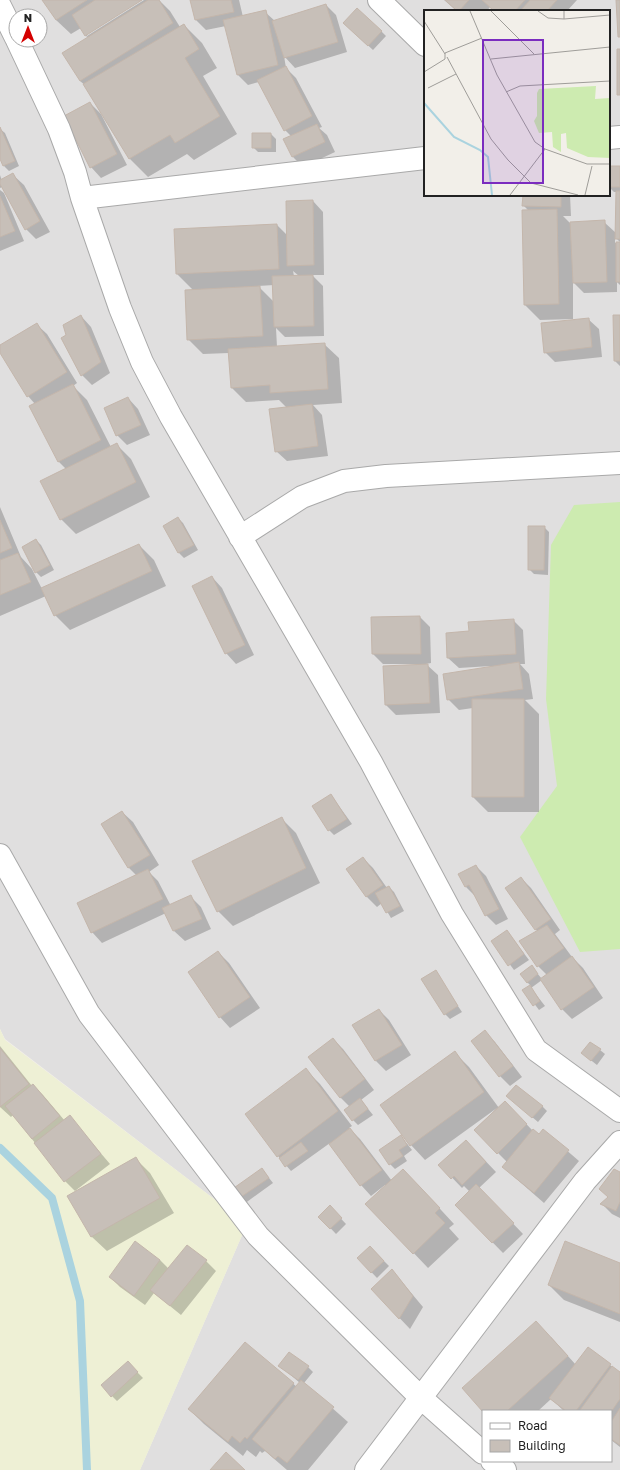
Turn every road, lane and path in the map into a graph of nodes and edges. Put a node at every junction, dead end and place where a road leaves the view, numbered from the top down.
1 (379, 0) edge
2 (0, 6) edge
3 (8, 22) edge
4 (424, 44) edge
5 (21, 48) edge
6 (620, 137) edge
7 (610, 138) edge
8 (424, 158) edge
9 (82, 198) junction
10 (620, 463) edge
11 (240, 537) junction
12 (0, 855) edge
13 (620, 1111) edge
14 (620, 1142) edge
15 (420, 1397) junction
16 (482, 1452) edge
17 (493, 1462) edge
18 (366, 1470) edge
19 (505, 1470) edge

1 - 4 street
2 - 3 street
5 - 9 street
6 - 7 street
8 - 9 street
9 - 11 street
10 - 11 street
11 - 13 street
12 - 15 street
14 - 15 street
15 - 16 street
15 - 18 street
17 - 19 street

